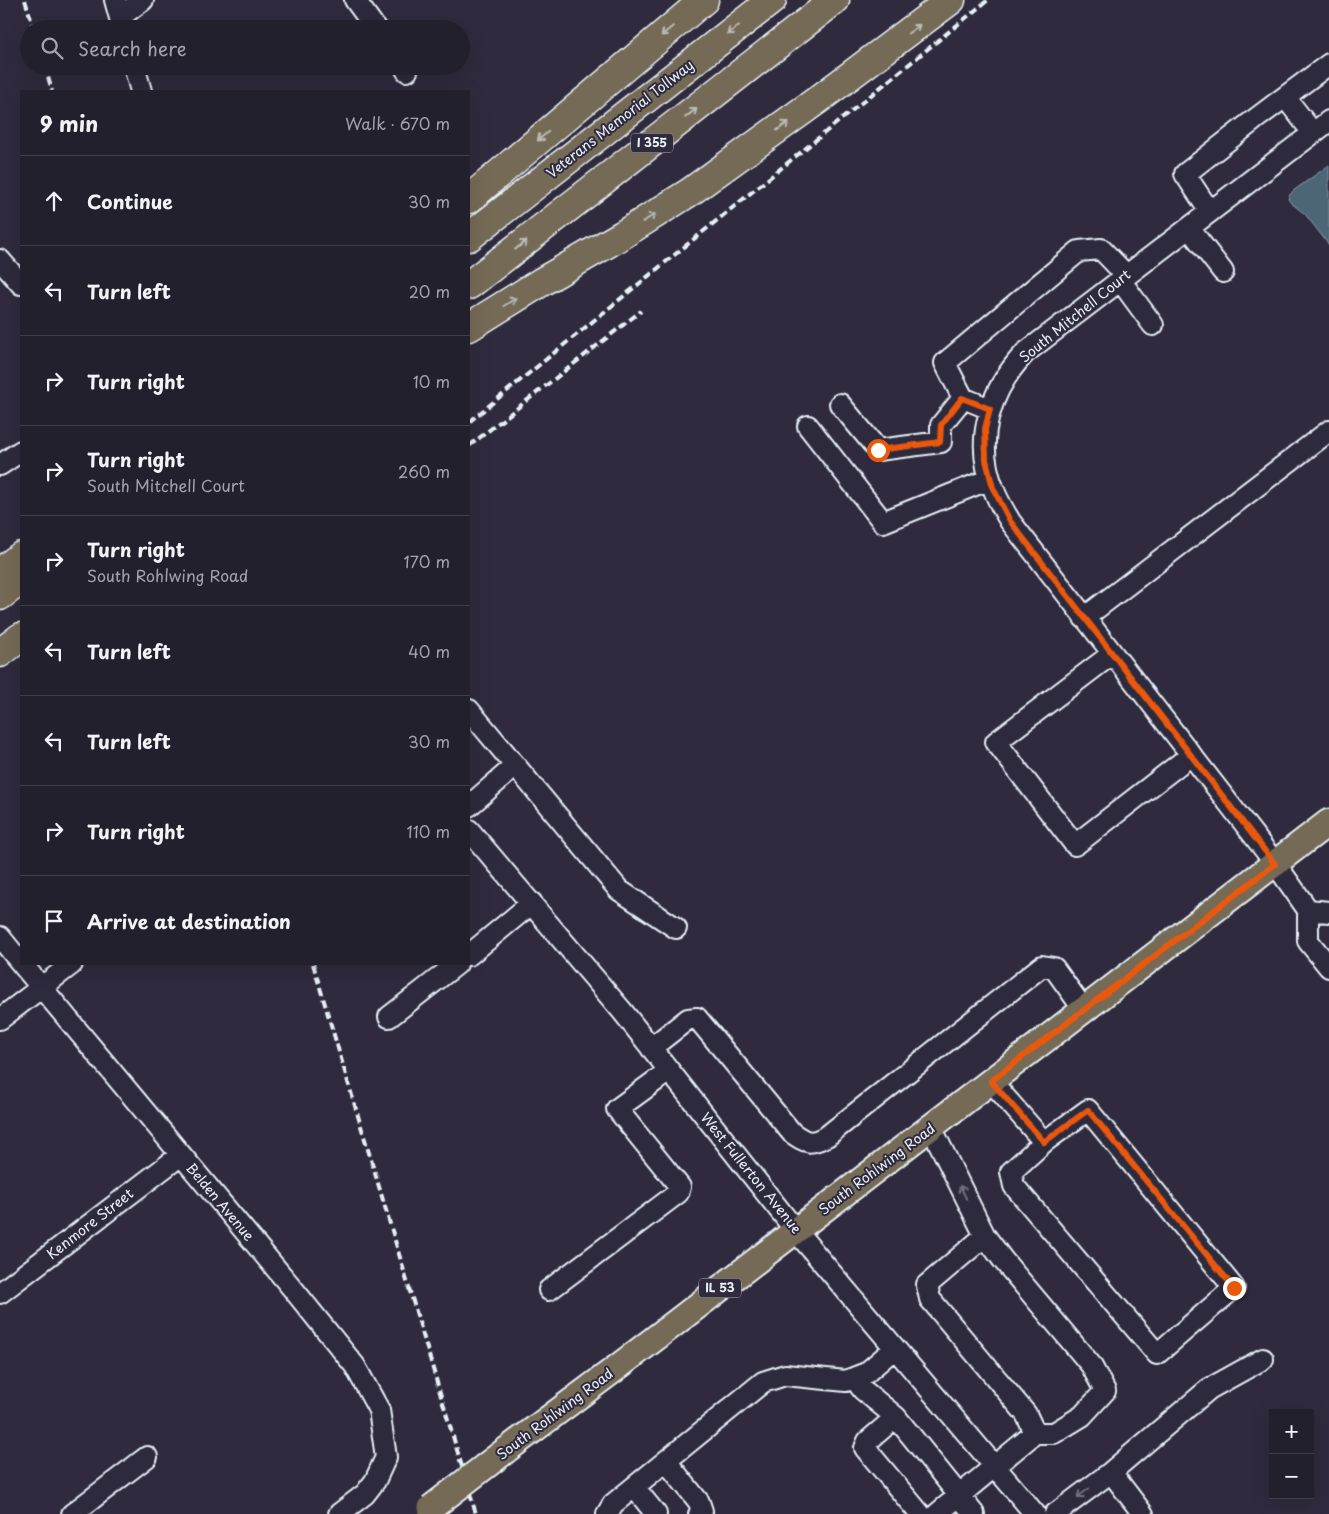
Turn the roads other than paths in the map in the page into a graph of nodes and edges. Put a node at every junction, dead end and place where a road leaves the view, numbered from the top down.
1 (143, 0) edge
2 (355, 0) edge
3 (704, 0) edge
4 (772, 0) edge
5 (836, 0) edge
6 (951, 0) edge
7 (119, 15) edge
8 (369, 20) edge
9 (1329, 64) edge
10 (137, 75) edge
11 (141, 90) edge
12 (1285, 97) junction
13 (1329, 121) edge
14 (1313, 133) junction
15 (470, 198) edge
16 (1210, 212) junction
17 (1188, 228) junction
18 (470, 236) edge
19 (0, 260) edge
20 (1223, 272) dead end
21 (1123, 278) junction
22 (20, 283) edge
23 (470, 285) edge
24 (1153, 325) dead end
25 (470, 327) edge
26 (962, 398) junction
27 (840, 404) dead end
28 (990, 409) junction
29 (808, 426) dead end
30 (1329, 431) edge
31 (20, 453) edge
32 (0, 465) edge
33 (990, 479) junction
34 (20, 557) edge
35 (0, 572) edge
36 (20, 581) edge
37 (0, 596) edge
38 (1084, 618) junction
39 (20, 638) edge
40 (20, 647) edge
41 (0, 653) edge
42 (1112, 654) junction
43 (0, 660) edge
44 (470, 711) edge
45 (1191, 755) junction
46 (515, 766) junction
47 (470, 805) edge
48 (1329, 822) edge
49 (472, 840) edge
50 (1275, 864) junction
51 (532, 903) junction
52 (1308, 910) junction
53 (1329, 912) edge
54 (676, 928) dead end
55 (0, 937) edge
56 (470, 953) edge
57 (20, 961) edge
58 (24, 965) edge
59 (71, 965) edge
60 (456, 965) edge
61 (1329, 966) edge
62 (42, 987) junction
63 (1084, 1010) junction
64 (389, 1018) dead end
65 (0, 1019) edge
66 (651, 1048) junction
67 (669, 1072) junction
68 (991, 1081) junction
69 (931, 1127) junction
70 (1044, 1142) junction
71 (181, 1155) junction
72 (796, 1231) junction
73 (985, 1236) junction
74 (550, 1290) dead end
75 (0, 1293) edge
76 (895, 1348) junction
77 (1263, 1359) dead end
78 (854, 1378) junction
79 (896, 1417) junction
80 (1035, 1433) junction
81 (148, 1457) dead end
82 (666, 1460) junction
83 (995, 1467) junction
84 (1111, 1472) junction
85 (634, 1487) junction
86 (959, 1496) junction
87 (427, 1511) edge
88 (72, 1514) edge
89 (339, 1514) edge
90 (607, 1514) edge
91 (656, 1514) edge
92 (699, 1514) edge
93 (920, 1514) edge
94 (937, 1514) edge
95 (974, 1514) edge
96 (1035, 1514) edge
97 (1056, 1514) edge
98 (1143, 1514) edge

1 - 7 street
2 - 8 street
3 -> 15 highway
4 -> 18 highway, Veterans Memorial Tollway / I 355
23 -> 5 highway, I 355
25 -> 6 highway
9 - 12 street
10 - 11 street
12 - 14 street
12 - 16 street
13 - 14 street, South Mitchell Court
14 - 16 street, South Mitchell Court
16 - 17 street, South Mitchell Court
17 - 20 street
17 - 21 street, South Mitchell Court
19 - 22 street
21 - 24 street
21 - 26 street
21 - 28 street, South Mitchell Court
26 - 27 street
26 - 28 street
28 - 33 street, South Mitchell Court
29 - 33 street
30 - 38 street
31 - 32 street
33 - 38 street, South Mitchell Court
34 - 35 highway
36 - 37 highway
38 - 42 street, South Mitchell Court
39 - 41 highway
40 - 43 highway
42 - 45 street, South Mitchell Court
42 - 45 street
44 - 46 street
45 - 50 street, South Mitchell Court
46 - 47 street
46 - 54 street
48 - 50 main road, South Rohlwing Road / IL 53
49 - 51 street, West Fullerton Avenue
50 - 52 street, South Mitchell Court
50 - 63 main road, South Rohlwing Road / IL 53
51 - 56 street
51 - 66 street, West Fullerton Avenue
52 - 53 street
52 - 61 street
55 - 57 street, Belden Avenue
58 - 62 street, Belden Avenue
59 - 62 street
60 - 64 street
62 - 65 street
62 - 71 street, Belden Avenue
63 - 66 street
63 - 68 main road, South Rohlwing Road / IL 53
66 - 67 street, West Fullerton Avenue
67 - 72 street, West Fullerton Avenue
67 - 74 street
68 - 69 main road, South Rohlwing Road / IL 53
68 - 70 street
69 - 72 main road, South Rohlwing Road / IL 53
73 -> 69 street
70 - 70 street
71 - 75 street, Kenmore Street
71 - 89 street, Belden Avenue
72 - 76 street, West Fullerton Avenue
72 - 87 main road, South Rohlwing Road / IL 53, bridge
73 - 80 street
73 - 80 street
76 - 78 street
76 - 83 street, West Fullerton Avenue
77 - 84 street
78 - 79 street
78 - 82 street
79 - 86 street
79 - 93 street
80 - 83 street
81 - 88 street
82 - 85 street
82 - 92 street
83 - 86 street
83 - 96 street, West Fullerton Avenue
84 -> 97 street
84 - 98 street
85 - 90 street
85 - 91 street
86 - 94 street
86 - 95 street

